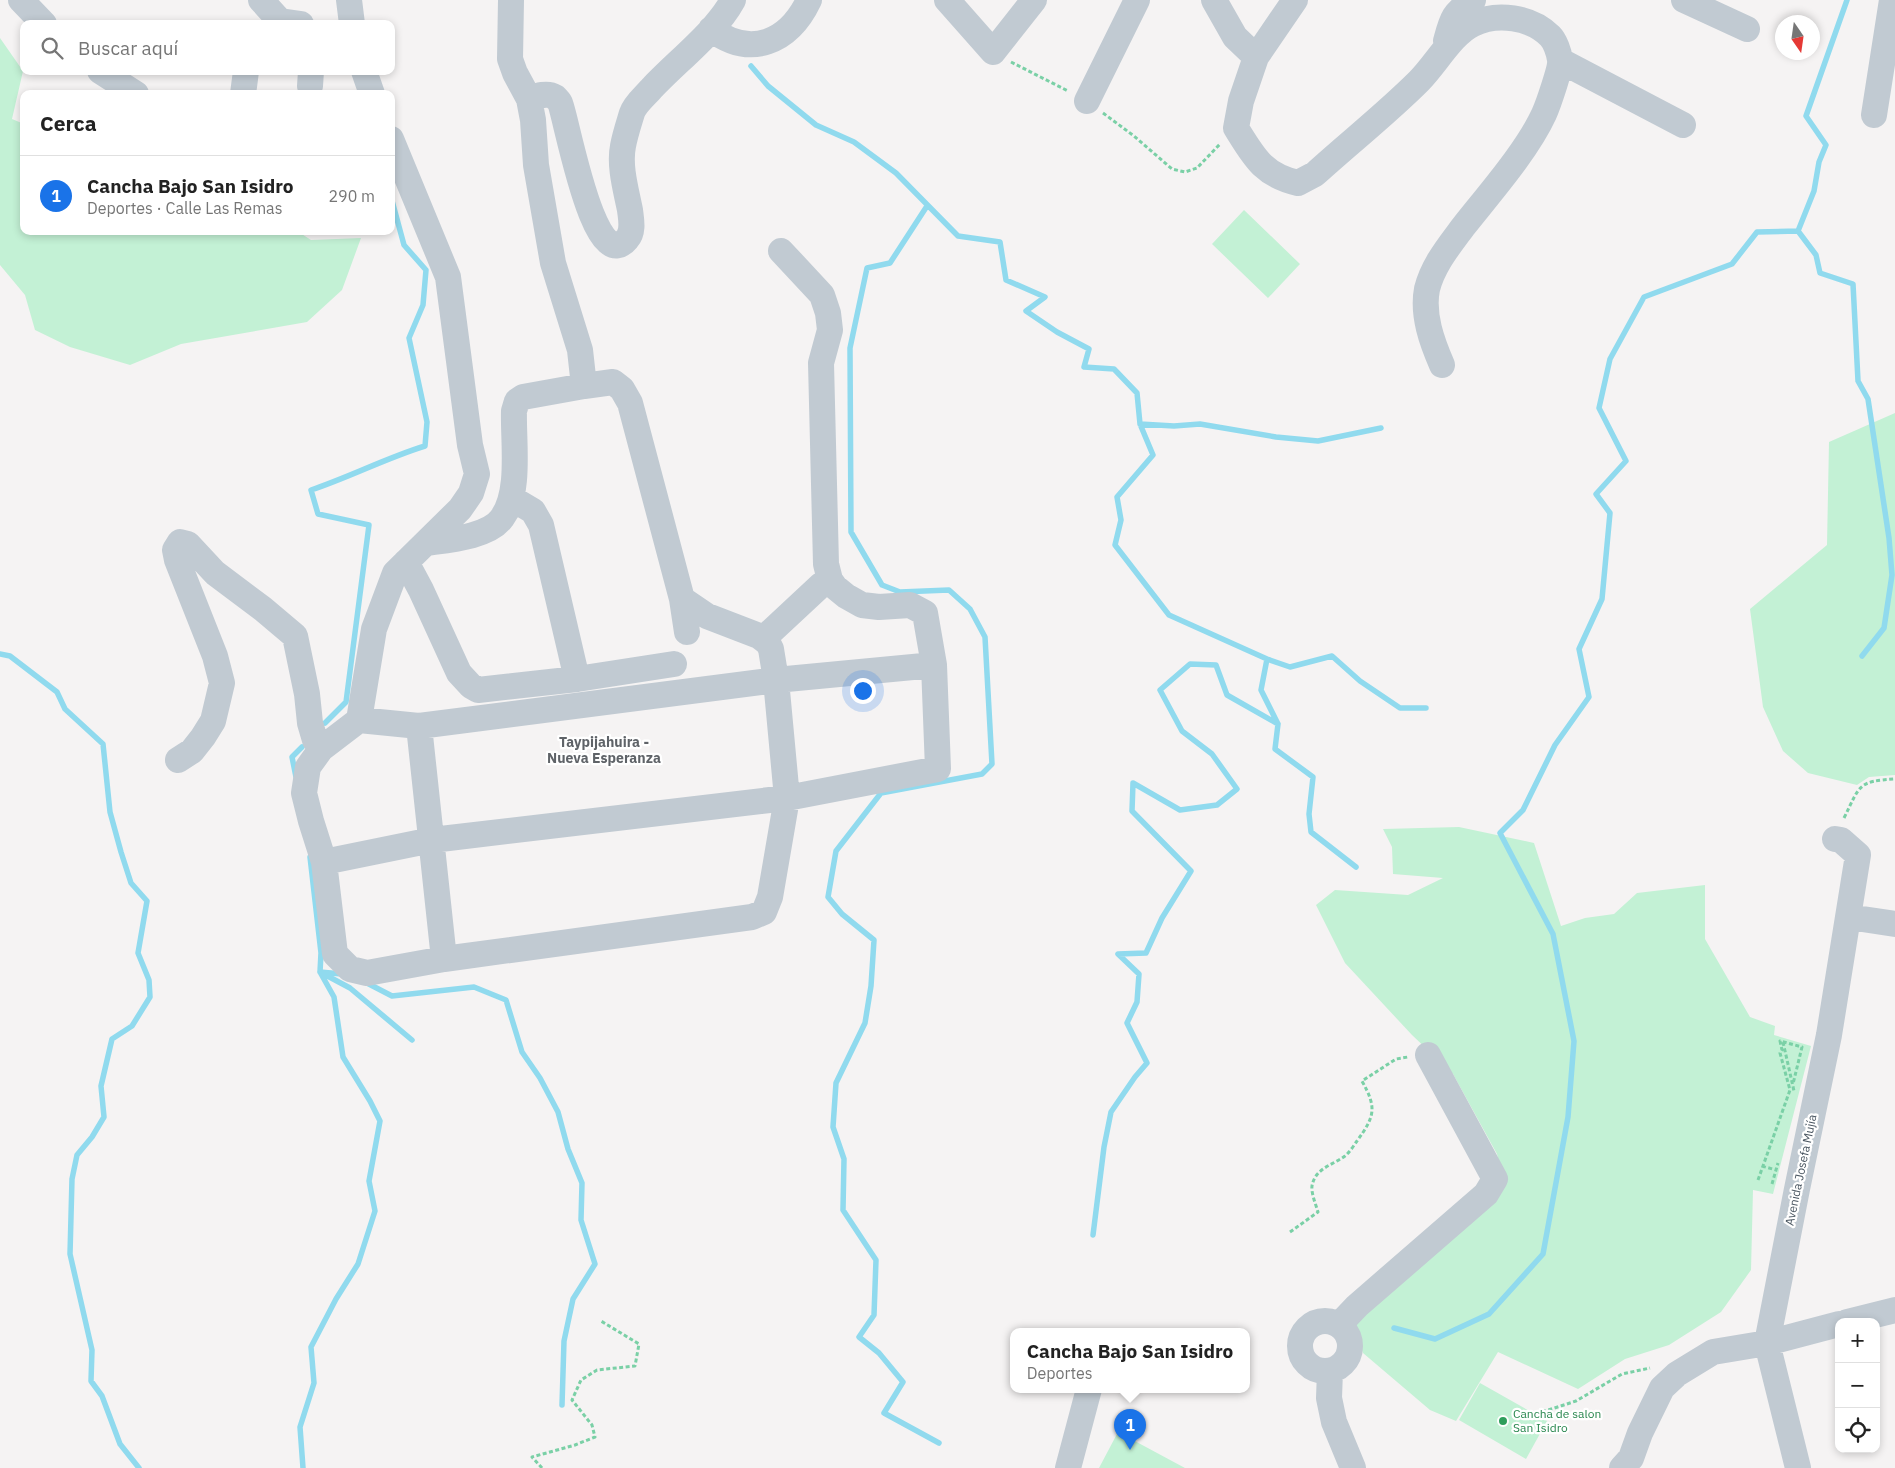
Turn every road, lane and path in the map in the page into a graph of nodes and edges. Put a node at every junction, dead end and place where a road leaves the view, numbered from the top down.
1 (21, 0) edge
2 (256, 0) edge
3 (260, 0) edge
4 (349, 0) edge
5 (511, 0) edge
6 (733, 0) edge
7 (809, 0) edge
8 (947, 0) edge
9 (1034, 0) edge
10 (1137, 0) edge
11 (1214, 0) edge
12 (1295, 0) edge
13 (1473, 0) edge
14 (1684, 0) edge
15 (1892, 0) edge
16 (40, 20) edge
17 (254, 20) edge
18 (279, 20) edge
19 (352, 20) edge
20 (711, 29) junction
21 (1747, 29) dead end
22 (993, 52) junction
23 (1442, 56) junction
24 (1256, 57) junction
25 (1560, 61) junction
26 (106, 75) edge
27 (245, 75) edge
28 (365, 75) edge
29 (130, 90) edge
30 (244, 90) edge
31 (371, 90) edge
32 (529, 99) junction
33 (1086, 101) junction
34 (1874, 115) dead end
35 (1683, 125) dead end
36 (1236, 128) junction
37 (395, 149) edge
38 (781, 251) dead end
39 (1442, 365) dead end
40 (584, 386) junction
41 (511, 498) junction
42 (426, 543) junction
43 (406, 562) junction
44 (830, 580) junction
45 (682, 600) junction
46 (687, 632) dead end
47 (764, 638) junction
48 (674, 664) dead end
49 (934, 665) junction
50 (576, 679) junction
51 (776, 680) junction
52 (359, 720) junction
53 (419, 726) junction
54 (322, 749) junction
55 (178, 760) dead end
56 (1895, 779) edge
57 (787, 798) junction
58 (1835, 839) joint
59 (432, 840) junction
60 (324, 862) junction
61 (1849, 917) junction
62 (1895, 924) edge
63 (444, 959) junction
64 (1784, 1042) junction
65 (1428, 1055) joint
66 (1793, 1084) junction
67 (1793, 1100) dead end
68 (1778, 1161) dead end
69 (1762, 1166) junction
70 (1776, 1170) junction
71 (1758, 1180) dead end
72 (1772, 1184) dead end
73 (1290, 1232) dead end
74 (1895, 1309) edge
75 (1861, 1318) edge
76 (601, 1321) dead end
77 (1339, 1325) junction
78 (1835, 1325) edge
79 (1767, 1343) junction
80 (1330, 1371) junction
81 (1677, 1374) junction
82 (1088, 1393) edge
83 (1536, 1414) dead end
84 (1631, 1465) edge
85 (542, 1468) edge
86 (1068, 1468) edge
87 (1353, 1468) edge
88 (1798, 1468) edge

1 - 16 street
2 - 17 street
3 - 18 street
4 - 19 street
5 - 32 street
6 - 20 street
7 - 20 street
8 - 22 street
9 - 22 street
10 - 33 street
11 - 24 street
12 - 24 street
13 - 23 street
14 - 21 street
15 - 34 street
20 - 32 street
22 - 33 path
23 - 25 street
23 - 36 street
24 - 36 street
25 - 35 street
25 - 39 street
26 - 29 street
27 - 30 street
28 - 31 street
32 - 40 street
33 - 36 path
37 - 42 street
38 - 44 street
40 - 41 street
40 - 45 street
41 - 42 street
41 - 50 street
42 - 43 street
43 - 50 street
43 - 52 street
44 - 47 street
44 - 49 street
45 - 46 street
45 - 47 street
47 - 51 street
48 - 50 street
49 - 51 street
49 - 57 street
51 - 53 street
51 - 57 street
52 - 53 street
52 - 54 street
53 - 59 street
54 - 55 street
54 - 60 street
56 - 58 path
57 - 59 street
57 - 63 street
58 - 61 street, Avenida Josefa Mujía
59 - 60 street
59 - 63 street
60 - 63 street
61 - 62 street
61 - 79 street, Avenida Josefa Mujía
64 - 66 path
64 - 66 path
64 - 69 path
65 - 73 path
65 - 77 street
66 - 67 path
68 - 70 path
69 - 70 path
69 - 71 path
70 - 72 path
74 - 75 street
76 - 85 path
77 - 80 street
77 - 80 street
78 - 79 street
79 - 81 street
79 - 88 street, Avenida Josefa Mujía
80 - 87 street
81 - 83 path
81 - 84 street
82 - 86 street

